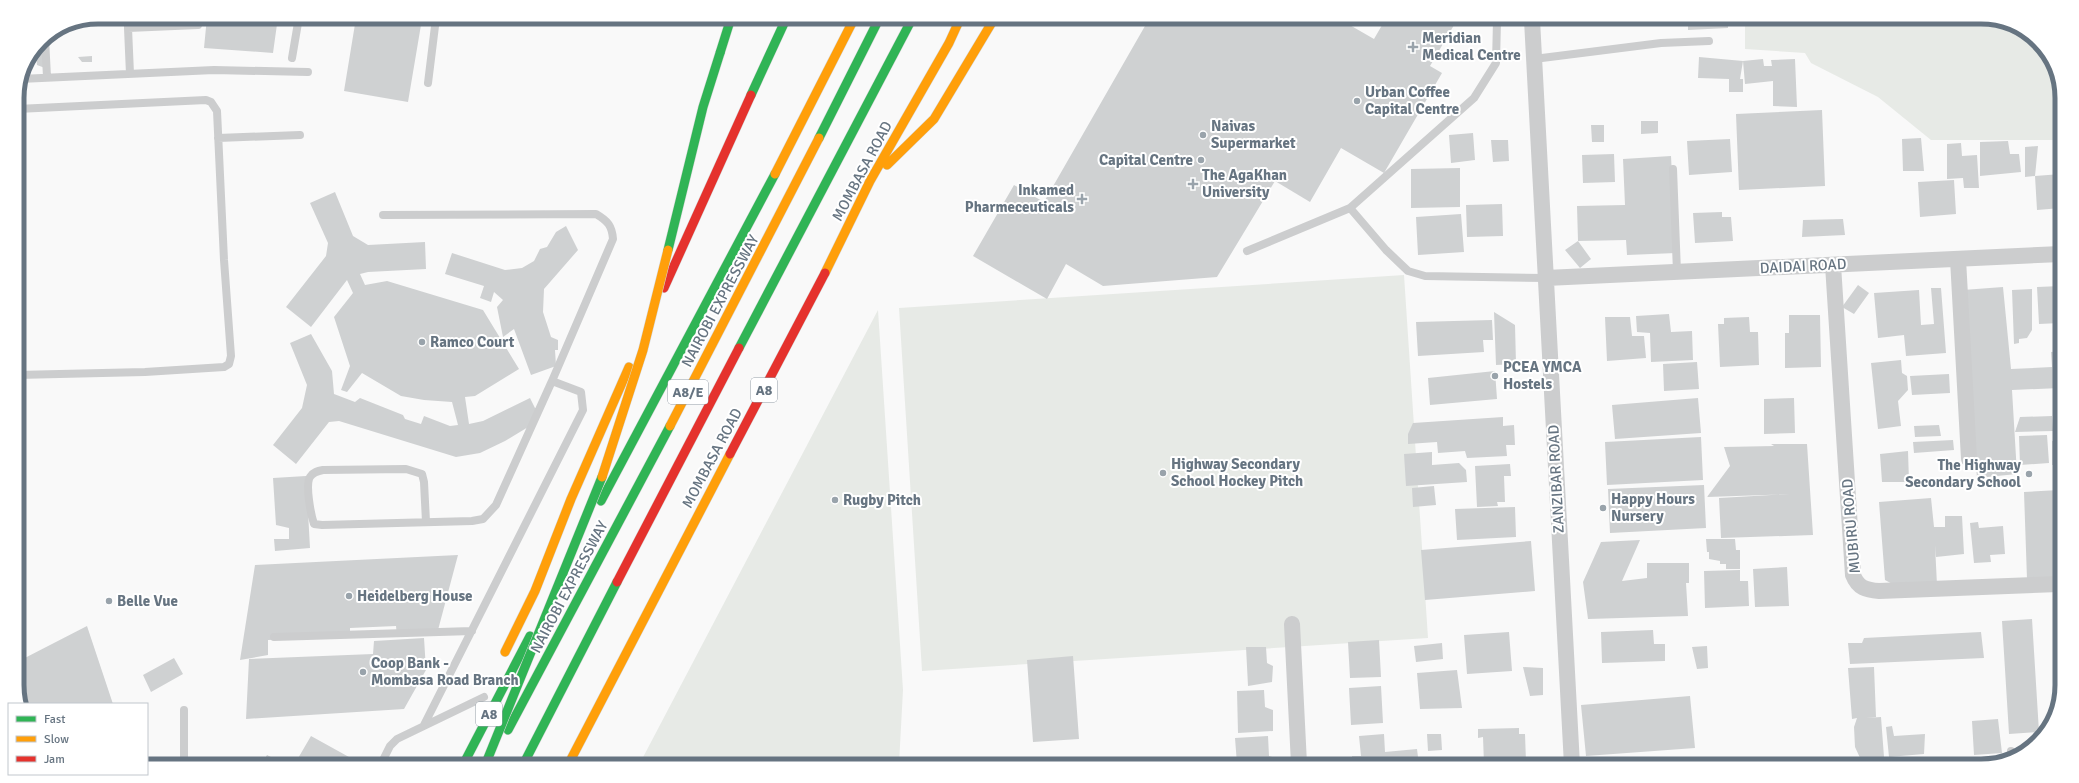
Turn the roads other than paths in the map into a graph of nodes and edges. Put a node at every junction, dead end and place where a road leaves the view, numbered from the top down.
1 (128, 24) edge
2 (298, 24) edge
3 (435, 24) edge
4 (729, 24) edge
5 (784, 24) edge
6 (851, 24) edge
7 (876, 24) edge
8 (909, 24) edge
9 (916, 24) edge
10 (958, 24) edge
11 (991, 24) edge
12 (1497, 24) edge
13 (1532, 24) edge
14 (198, 25) dead end
15 (128, 28) junction
16 (1709, 41) dead end
17 (45, 47) edge
18 (292, 58) dead end
19 (1534, 58) junction
20 (308, 72) dead end
21 (130, 74) junction
22 (47, 77) junction
23 (27, 78) edge
24 (428, 83) dead end
25 (24, 109) edge
26 (300, 135) dead end
27 (218, 138) junction
28 (848, 145) junction
29 (1673, 169) dead end
30 (870, 182) junction
31 (1350, 208) junction
32 (384, 215) dead end
33 (1247, 251) dead end
34 (2055, 254) edge
35 (1958, 259) junction
36 (1833, 265) junction
37 (1677, 272) junction
38 (1546, 278) junction
39 (24, 375) edge
40 (552, 381) junction
41 (1969, 459) dead end
42 (426, 522) junction
43 (2055, 584) edge
44 (1292, 624) dead end
45 (472, 631) junction
46 (274, 638) dead end
47 (501, 661) dead end
48 (486, 693) joint
49 (184, 710) dead end
50 (477, 711) dead end
51 (424, 725) junction
52 (460, 750) dead end
53 (184, 759) edge
54 (384, 759) edge
55 (456, 759) edge
56 (466, 759) edge
57 (488, 759) edge
58 (493, 759) edge
59 (526, 759) edge
60 (571, 759) edge
61 (1299, 759) edge
62 (1572, 759) edge

1 - 15 lane
2 - 18 lane
3 - 24 lane
4 - 57 highway, bridge
5 - 47 highway
6 - 56 highway, A8
7 - 58 highway, NAIROBI EXPRESSWAY / A8/E
8 - 28 highway, A8/E
9 - 28 highway
10 - 30 highway, MOMBASA ROAD / A8
11 - 30 highway
12 - 31 lane
13 - 19 street, ZANZIBAR ROAD
14 - 15 lane
15 - 21 lane
16 - 19 lane
17 - 22 lane
19 - 38 street, ZANZIBAR ROAD
20 - 21 lane
21 - 22 lane
22 - 23 lane
25 - 27 lane
26 - 27 lane
27 - 39 lane
28 - 59 highway, A8/E
29 - 37 lane
30 - 60 highway, MOMBASA ROAD / A8
31 - 33 lane
31 - 38 lane
32 - 40 lane
34 - 35 street, DAIDAI ROAD
35 - 36 street, DAIDAI ROAD
35 - 41 street
36 - 37 street, DAIDAI ROAD
36 - 43 street, MUBIRU ROAD
37 - 38 street, DAIDAI ROAD
38 - 62 street, ZANZIBAR ROAD
40 - 42 lane
40 - 45 lane
42 - 42 lane
44 - 61 street
45 - 46 lane
45 - 51 lane
48 - 50 highway
48 - 51 lane
49 - 53 lane
51 - 54 lane
52 - 55 highway

